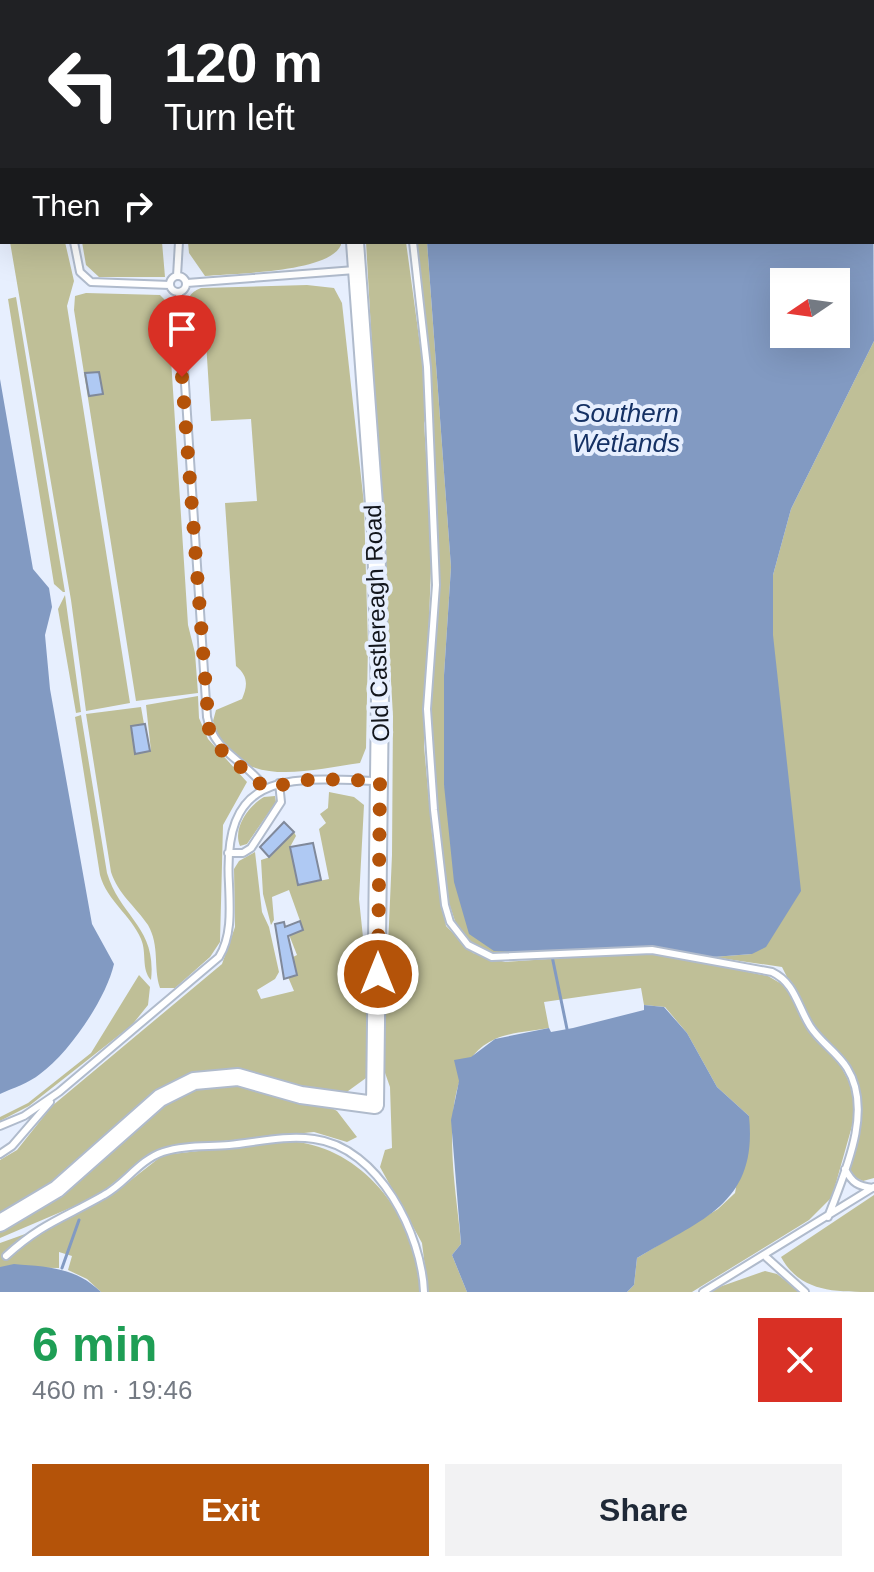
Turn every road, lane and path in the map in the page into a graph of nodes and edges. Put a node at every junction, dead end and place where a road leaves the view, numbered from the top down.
1 (74, 244) edge
2 (179, 244) edge
3 (355, 244) edge
4 (413, 244) edge
5 (357, 270) junction
6 (177, 276) junction
7 (187, 283) junction
8 (170, 285) junction
9 (179, 293) junction
10 (380, 781) junction
11 (279, 783) junction
12 (265, 788) junction
13 (228, 853) junction
14 (59, 1092) junction
15 (0, 1126) edge
16 (0, 1154) edge
17 (845, 1169) junction
18 (874, 1188) edge
19 (828, 1217) junction
20 (0, 1223) edge
21 (6, 1256) dead end
22 (766, 1257) junction
23 (424, 1292) edge
24 (703, 1292) edge
25 (805, 1292) edge

1 - 8 lane
2 - 6 lane
3 - 5 street, Old Castlereagh Road
4 - 17 lane
5 - 7 lane
5 - 10 street, Old Castlereagh Road
6 - 7 lane
6 - 8 lane
7 - 9 lane
8 - 9 lane
9 - 12 lane
10 - 11 lane
10 - 20 street, Old Castlereagh Road
11 - 12 lane
11 - 13 lane
12 - 13 lane
13 - 14 lane
14 - 15 lane
14 - 16 lane
17 - 18 lane
17 - 19 lane
18 - 19 lane
19 - 22 lane
21 - 23 lane
22 - 24 lane
22 - 25 lane

